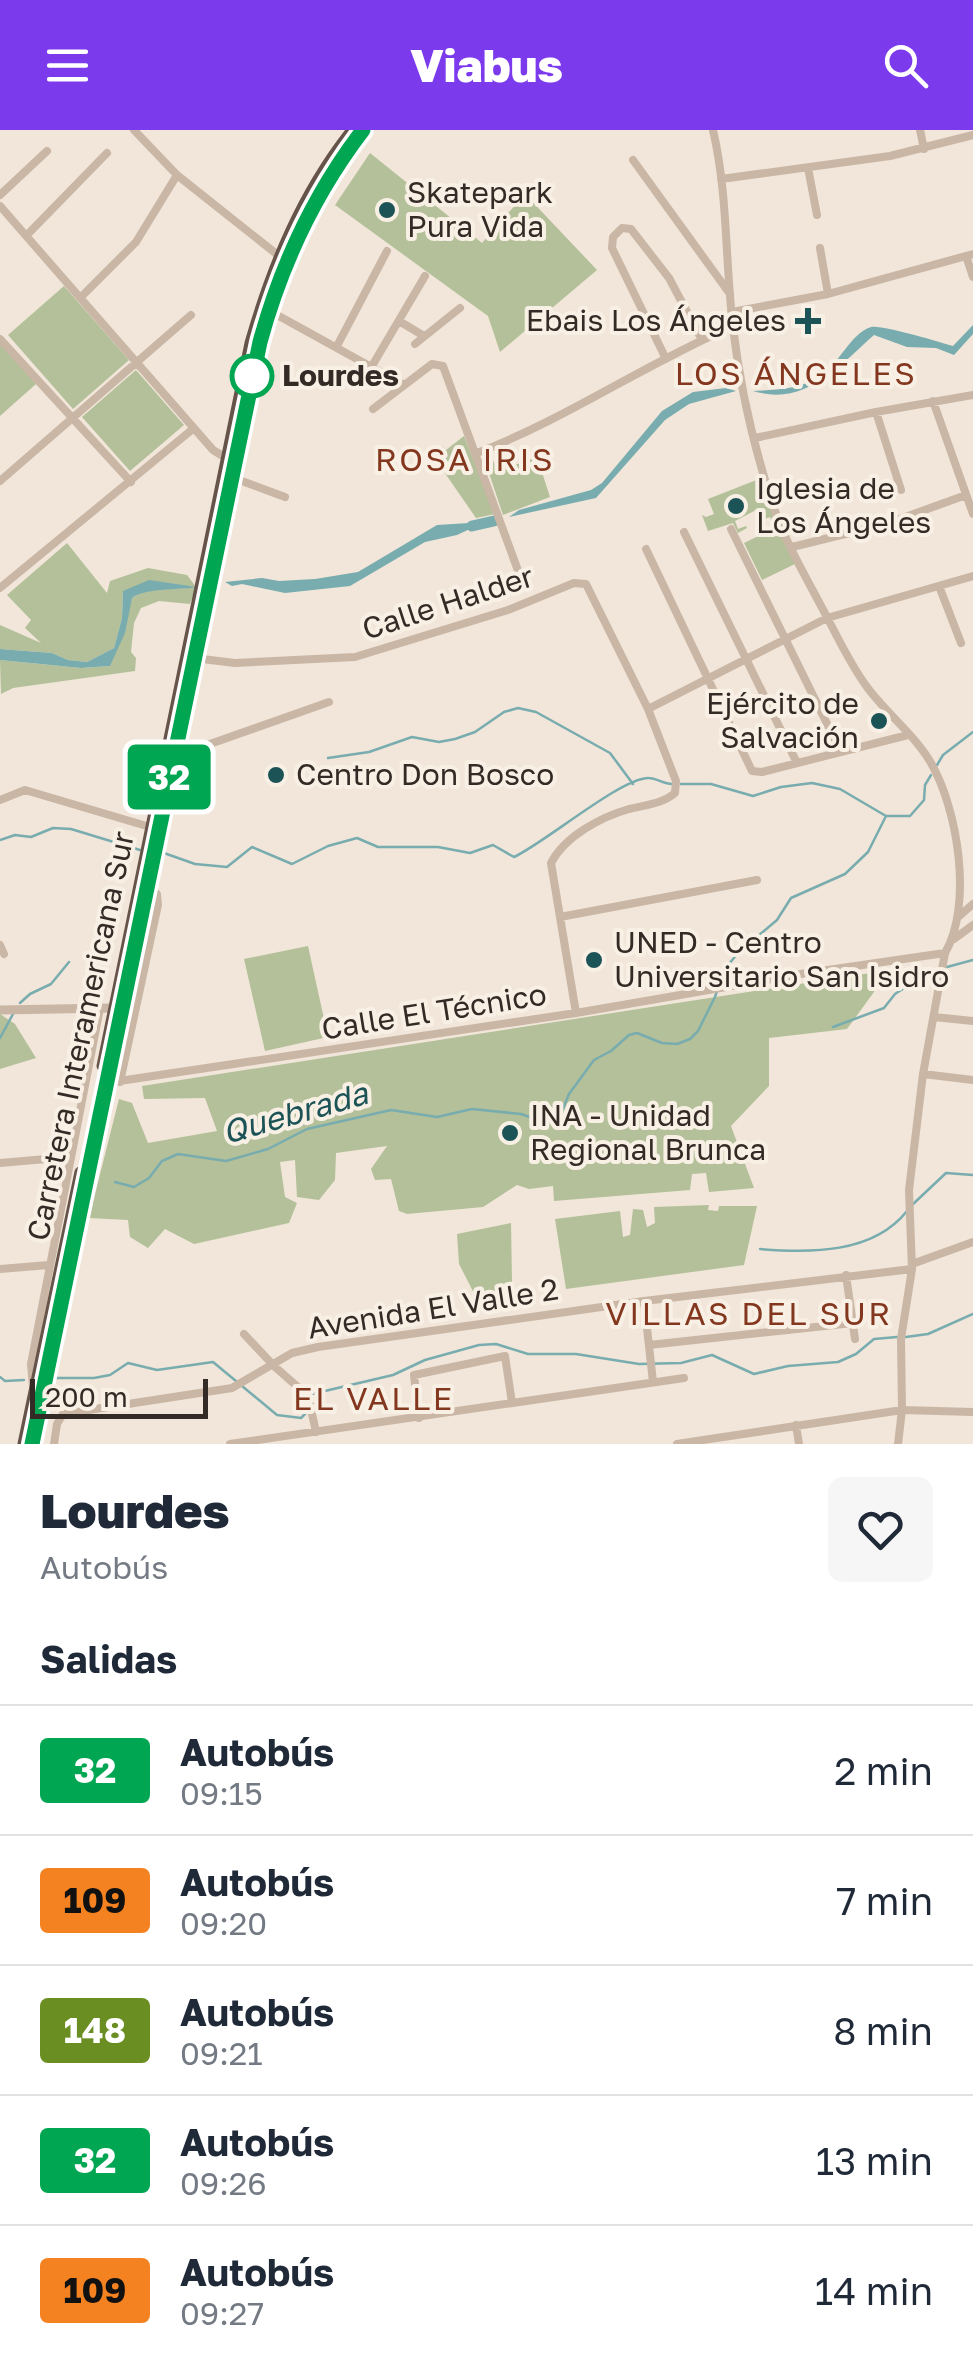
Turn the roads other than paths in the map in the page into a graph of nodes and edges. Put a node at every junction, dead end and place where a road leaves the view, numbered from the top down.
1 (134, 130) edge
2 (352, 130) edge
3 (363, 130) edge
4 (713, 130) edge
5 (920, 130) edge
6 (973, 135) edge
7 (924, 148) junction
8 (47, 151) dead end
9 (106, 153) dead end
10 (633, 160) dead end
11 (808, 168) junction
12 (178, 175) junction
13 (722, 180) junction
14 (0, 195) edge
15 (315, 202) junction
16 (0, 206) edge
17 (818, 215) dead end
18 (27, 235) junction
19 (820, 248) dead end
20 (387, 251) dead end
21 (969, 255) edge
22 (278, 256) junction
23 (425, 276) dead end
24 (973, 276) edge
25 (730, 294) junction
26 (828, 294) junction
27 (82, 296) junction
28 (460, 308) dead end
29 (264, 309) junction
30 (732, 312) junction
31 (191, 315) dead end
32 (398, 321) junction
33 (733, 326) junction
34 (424, 336) junction
35 (0, 338) edge
36 (702, 340) junction
37 (415, 344) dead end
38 (337, 346) junction
39 (666, 359) junction
40 (138, 361) junction
41 (372, 366) junction
42 (404, 385) junction
43 (973, 395) edge
44 (933, 402) junction
45 (373, 409) dead end
46 (876, 412) junction
47 (73, 417) junction
48 (194, 428) junction
49 (240, 437) junction
50 (755, 438) junction
51 (477, 453) junction
52 (226, 458) junction
53 (232, 477) junction
54 (0, 480) edge
55 (131, 482) junction
56 (901, 490) dead end
57 (228, 494) junction
58 (966, 495) junction
59 (285, 498) dead end
60 (973, 514) edge
61 (731, 529) dead end
62 (684, 532) dead end
63 (792, 547) junction
64 (646, 549) dead end
65 (520, 576) dead end
66 (973, 576) edge
67 (2, 586) edge
68 (938, 586) junction
69 (827, 618) junction
70 (786, 639) junction
71 (961, 643) dead end
72 (189, 658) junction
73 (747, 659) junction
74 (708, 678) junction
75 (328, 702) dead end
76 (648, 709) junction
77 (908, 735) junction
78 (840, 752) junction
79 (174, 756) junction
80 (797, 763) junction
81 (0, 800) edge
82 (150, 826) junction
83 (757, 880) dead end
84 (148, 885) junction
85 (973, 904) edge
86 (560, 917) junction
87 (956, 919) junction
88 (973, 924) edge
89 (954, 939) junction
90 (945, 953) junction
91 (127, 982) junction
92 (106, 1008) junction
93 (0, 1010) edge
94 (576, 1013) junction
95 (934, 1017) junction
96 (973, 1021) edge
97 (109, 1050) junction
98 (923, 1074) junction
99 (973, 1080) edge
100 (113, 1082) junction
101 (96, 1106) junction
102 (69, 1157) junction
103 (0, 1163) edge
104 (64, 1216) junction
105 (973, 1242) edge
106 (48, 1266) junction
107 (912, 1266) junction
108 (0, 1268) edge
109 (846, 1275) junction
110 (644, 1301) junction
111 (853, 1323) junction
112 (244, 1334) dead end
113 (854, 1339) dead end
114 (649, 1346) junction
115 (274, 1366) junction
116 (684, 1378) dead end
117 (653, 1382) junction
118 (33, 1389) junction
119 (512, 1402) junction
120 (902, 1410) junction
121 (973, 1412) edge
122 (419, 1418) junction
123 (796, 1425) junction
124 (316, 1432) junction
125 (710, 1442) edge
126 (22, 1444) edge
127 (32, 1444) edge
128 (54, 1444) edge
129 (230, 1444) edge
130 (677, 1444) edge
131 (799, 1444) edge
132 (898, 1444) edge

1 - 12 street
2 - 15 highway
2 - 22 highway, Carretera Interamericana Sur
3 - 15 highway, Carretera Interamericana Sur
4 - 13 street
5 - 7 street
6 - 7 street
7 - 11 street
8 - 14 street
9 - 18 street
10 - 25 street
11 - 13 street
11 - 17 street
12 - 22 street
12 - 27 street
13 - 25 street
15 - 29 highway, Carretera Interamericana Sur
16 - 18 street
18 - 27 street
19 - 26 street
20 - 38 street
21 - 24 street
21 - 26 street
22 - 29 highway, Carretera Interamericana Sur
23 - 32 street
25 - 30 street
26 - 30 street
27 - 40 street
28 - 34 street
29 - 38 street
29 - 49 highway, Carretera Interamericana Sur
29 - 52 highway, Carretera Interamericana Sur
30 - 33 street
31 - 40 street
32 - 34 street
32 - 41 street
33 - 36 street
33 - 50 street
34 - 37 street
35 - 47 street
36 - 39 street
36 - 39 street
38 - 41 street
39 - 51 street
40 - 47 street
40 - 48 street
41 - 42 street
42 - 45 street
42 - 51 street
43 - 44 street
44 - 46 street
44 - 58 street
46 - 50 street
46 - 56 street
47 - 54 street
47 - 55 street
48 - 52 street
48 - 55 street
49 - 52 street
49 - 53 highway, Carretera Interamericana Sur
50 - 63 street
51 - 65 street
52 - 57 street
52 - 72 highway, Carretera Interamericana Sur
53 - 57 highway, Carretera Interamericana Sur
53 - 59 street
55 - 67 street
57 - 72 highway, Carretera Interamericana Sur
58 - 60 street
58 - 63 street
61 - 70 street
62 - 73 street
63 - 69 street
64 - 74 street
66 - 68 street
68 - 69 street
68 - 71 street
69 - 70 street
69 - 77 street
70 - 73 street
70 - 78 street
72 - 76 street, Calle Halder
72 - 79 highway, Carretera Interamericana Sur
72 - 82 highway, Carretera Interamericana Sur
73 - 74 street
73 - 80 street
74 - 76 street
74 - 80 street
75 - 79 street
76 - 86 street
77 - 78 street
77 - 87 street
78 - 80 street
79 - 84 highway, Carretera Interamericana Sur
81 - 82 street
82 - 92 highway, Carretera Interamericana Sur
83 - 86 street
84 - 91 highway, Carretera Interamericana Sur
84 - 100 street
85 - 87 street
86 - 94 street
87 - 89 street
88 - 89 street
89 - 90 street
90 - 94 street, Calle El Técnico
90 - 95 street
91 - 92 highway
91 - 97 highway, Carretera Interamericana Sur
92 - 93 street
92 - 97 highway, Carretera Interamericana Sur
92 - 102 street
94 - 100 street, Calle El Técnico
95 - 96 street
95 - 98 street
97 - 100 highway, Carretera Interamericana Sur
97 - 101 highway, Carretera Interamericana Sur
98 - 99 street
98 - 107 street
100 - 101 highway
100 - 127 highway, Carretera Interamericana Sur
101 - 104 highway, Carretera Interamericana Sur
102 - 103 street
102 - 104 street
104 - 106 street
104 - 118 highway, Carretera Interamericana Sur
105 - 107 street, Avenida El Valle 2
106 - 108 street
106 - 118 street
107 - 109 street, Avenida El Valle 2
107 - 120 street
109 - 110 street, Avenida El Valle 2
109 - 111 street
110 - 114 street
110 - 115 street, Avenida El Valle 2
111 - 113 street
111 - 114 street
112 - 115 street
114 - 117 street
115 - 124 street
115 - 128 street, Avenida El Valle 2
116 - 117 street
117 - 119 street
118 - 126 highway, Carretera Interamericana Sur
119 - 122 street
119 - 122 street
120 - 121 street
120 - 123 street
120 - 132 street
122 - 124 street
123 - 125 street
123 - 131 street
124 - 129 street
125 - 130 street

